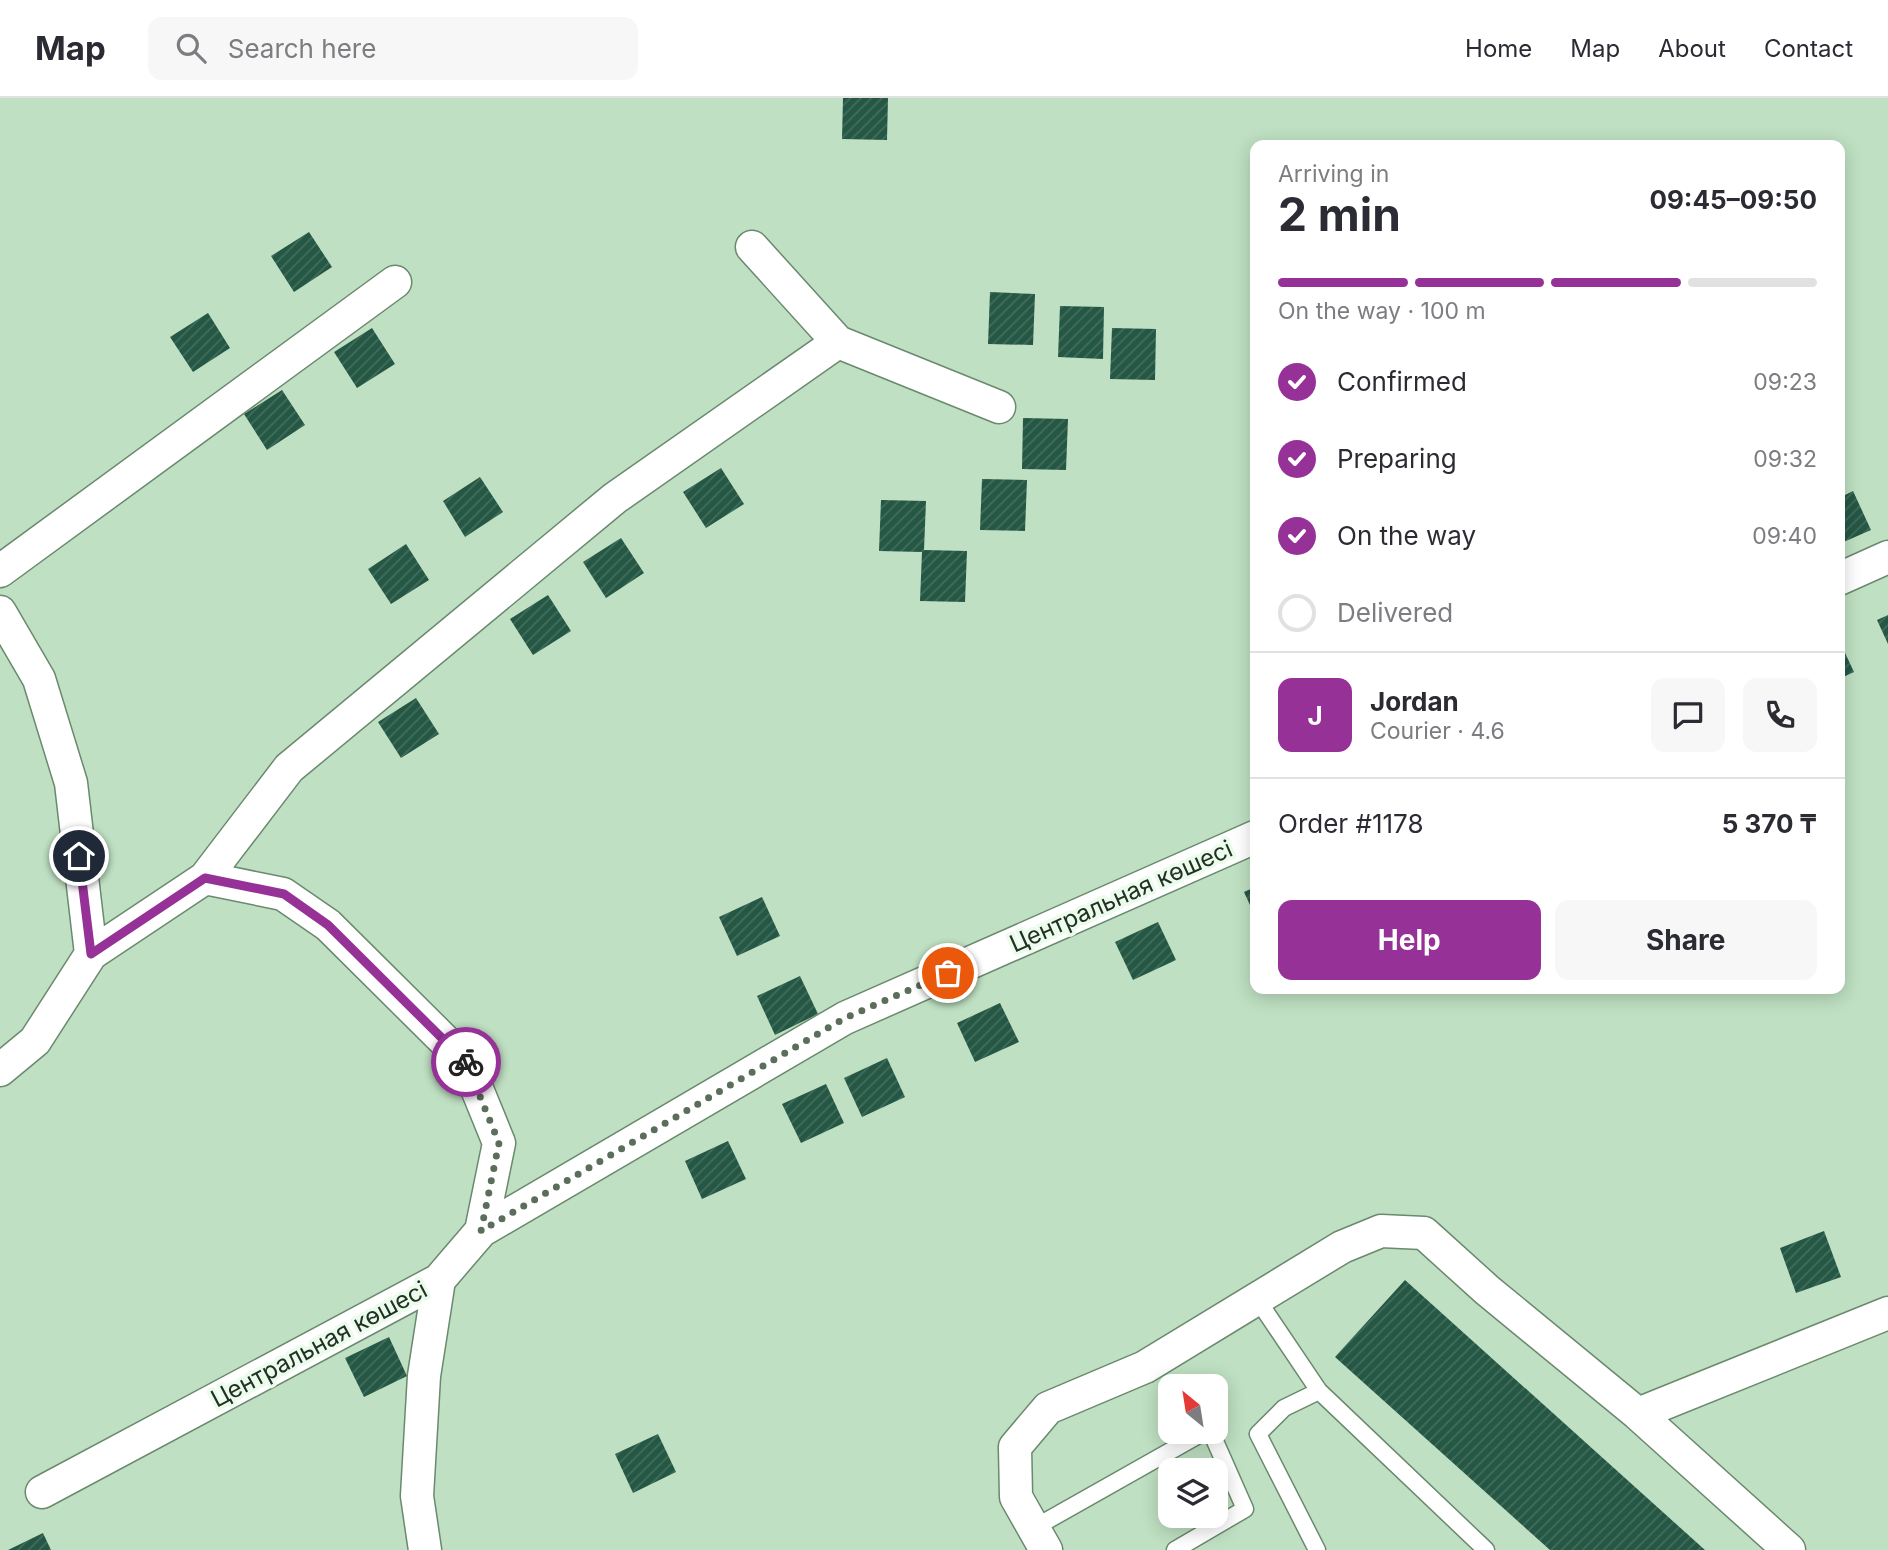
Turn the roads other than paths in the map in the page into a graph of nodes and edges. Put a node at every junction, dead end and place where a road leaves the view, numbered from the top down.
1 (752, 247) dead end
2 (395, 282) dead end
3 (838, 342) junction
4 (999, 407) dead end
5 (1888, 557) edge
6 (0, 571) edge
7 (1845, 576) edge
8 (0, 612) edge
9 (1250, 839) edge
10 (205, 878) junction
11 (91, 954) junction
12 (0, 1070) edge
13 (481, 1231) junction
14 (439, 1280) junction
15 (1257, 1299) junction
16 (1888, 1313) edge
17 (1319, 1391) junction
18 (1638, 1413) junction
19 (1186, 1444) edge
20 (1216, 1444) edge
21 (42, 1492) dead end
22 (1040, 1539) edge
23 (425, 1550) edge
24 (1175, 1550) edge
25 (1317, 1550) edge
26 (1486, 1550) edge
27 (1789, 1550) edge

1 - 3 street
2 - 6 street
3 - 4 street
3 - 10 street
5 - 7 street
8 - 11 street
9 - 13 street, Центральная көшесі
10 - 11 street
10 - 13 street
11 - 12 street
13 - 14 street, Центральная көшесі
14 - 21 street, Центральная көшесі
14 - 23 street
15 - 17 lane
15 - 18 street
15 - 22 street
16 - 18 street
17 - 25 lane
17 - 26 lane
18 - 27 street
19 - 22 lane
20 - 24 lane

